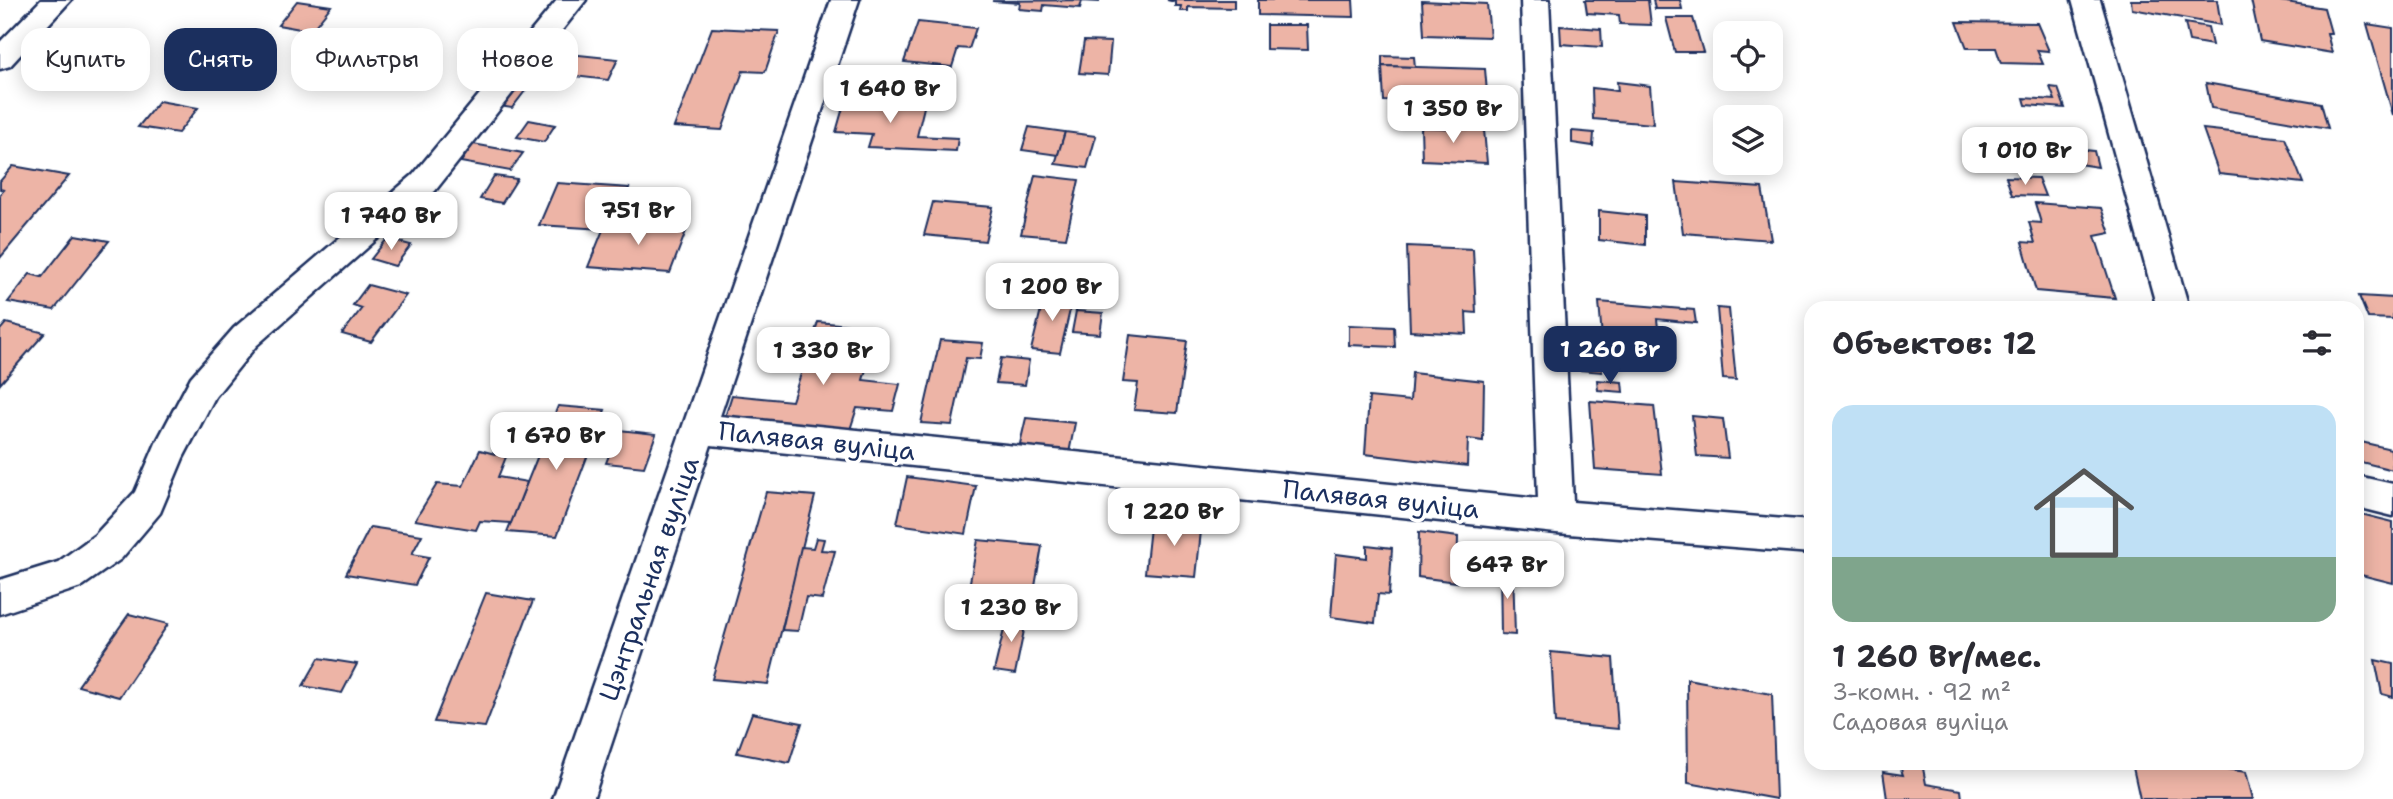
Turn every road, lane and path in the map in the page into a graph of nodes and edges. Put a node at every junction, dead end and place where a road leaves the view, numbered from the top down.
1 (57, 0) edge
2 (572, 0) edge
3 (845, 0) edge
4 (1535, 0) edge
5 (2086, 0) edge
6 (0, 59) edge
7 (2171, 301) edge
8 (701, 429) junction
9 (2364, 493) edge
10 (2393, 500) edge
11 (1556, 517) junction
12 (1804, 536) edge
13 (0, 597) edge
14 (573, 799) edge

1 - 6 street
2 - 13 street
3 - 8 street, Цэнтральная вуліца
4 - 11 street
5 - 7 street
8 - 11 street, Палявая вуліца
8 - 14 street, Цэнтральная вуліца
9 - 10 street
11 - 12 street, Палявая вуліца

